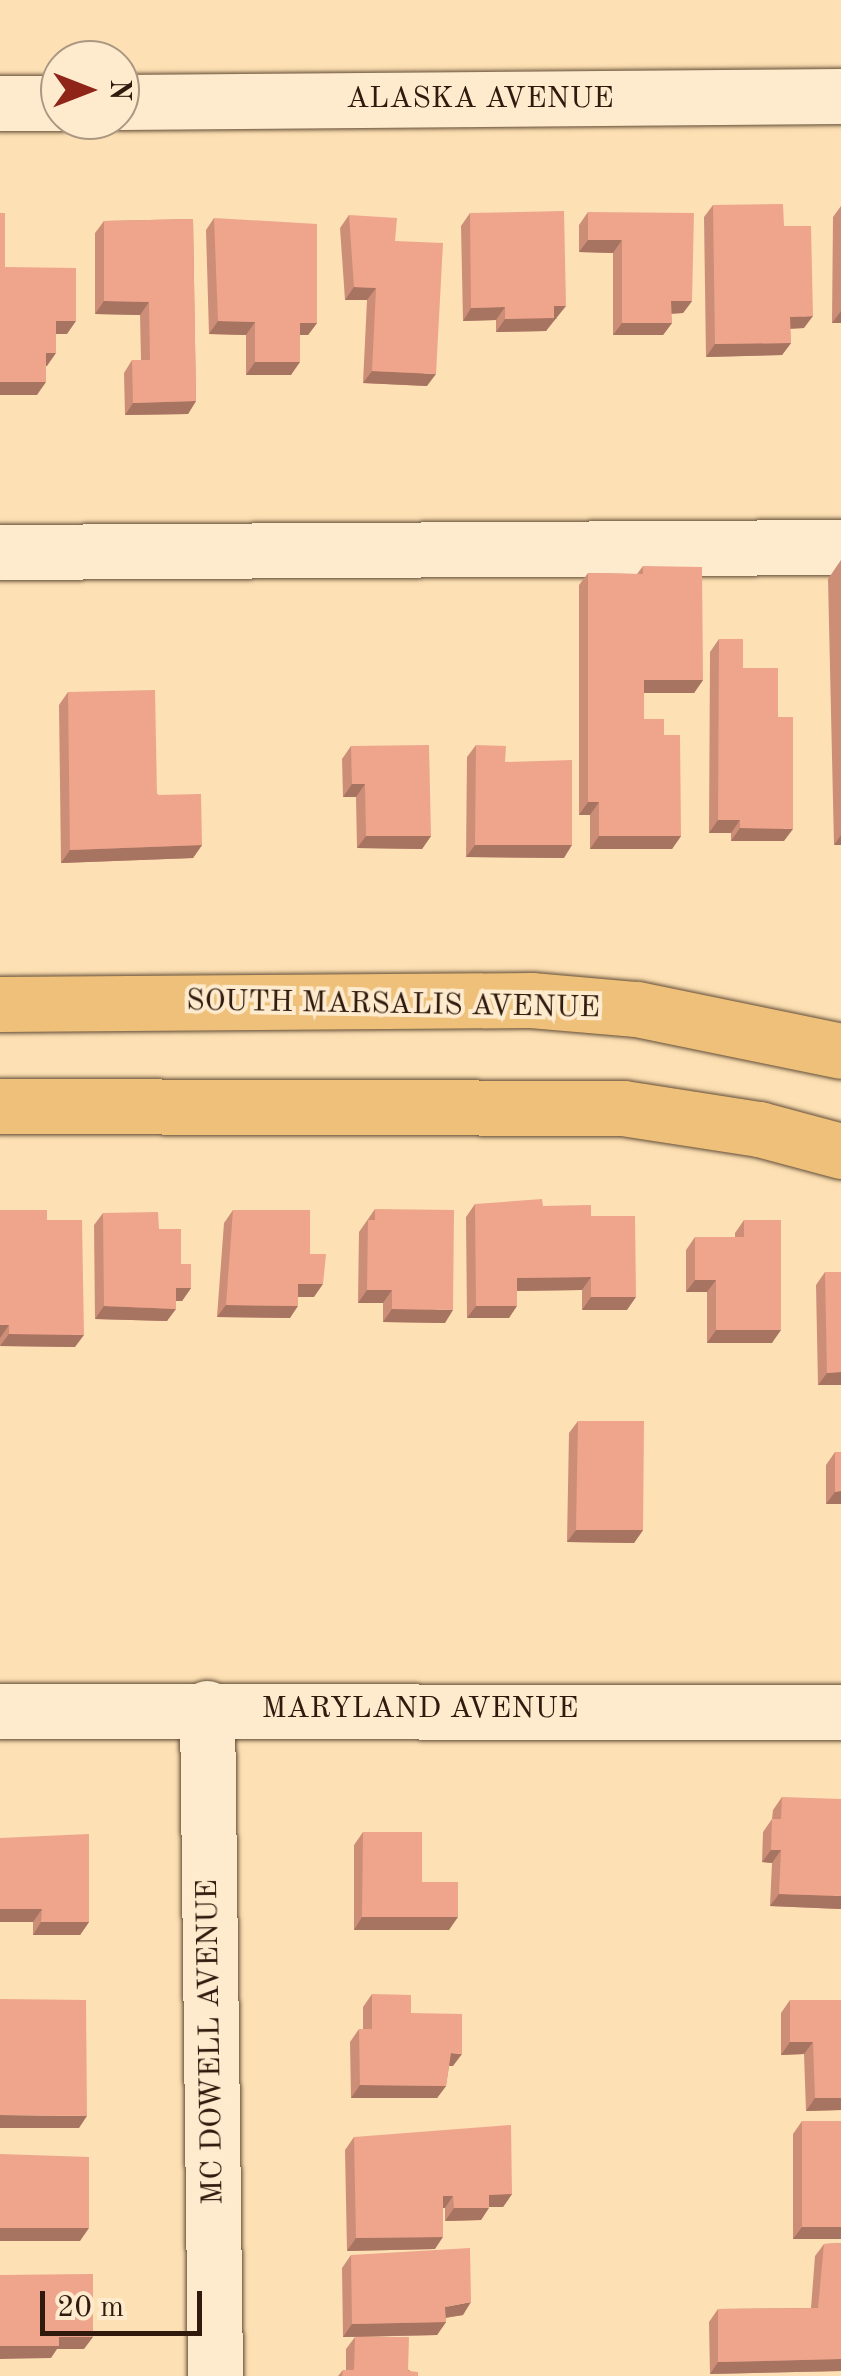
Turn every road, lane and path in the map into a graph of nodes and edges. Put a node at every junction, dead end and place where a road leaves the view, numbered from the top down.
1 (841, 96) edge
2 (40, 102) edge
3 (140, 102) edge
4 (0, 103) edge
5 (841, 547) edge
6 (0, 552) edge
7 (0, 1004) edge
8 (841, 1050) edge
9 (0, 1106) edge
10 (841, 1152) edge
11 (208, 1708) junction
12 (0, 1711) edge
13 (841, 1712) edge
14 (214, 2376) edge

1 - 3 street, ALASKA AVENUE
2 - 4 street
5 - 6 street
7 - 8 main road, SOUTH MARSALIS AVENUE
9 - 10 main road
11 - 12 street, MARYLAND AVENUE
11 - 13 street, MARYLAND AVENUE
11 - 14 street, MC DOWELL AVENUE

